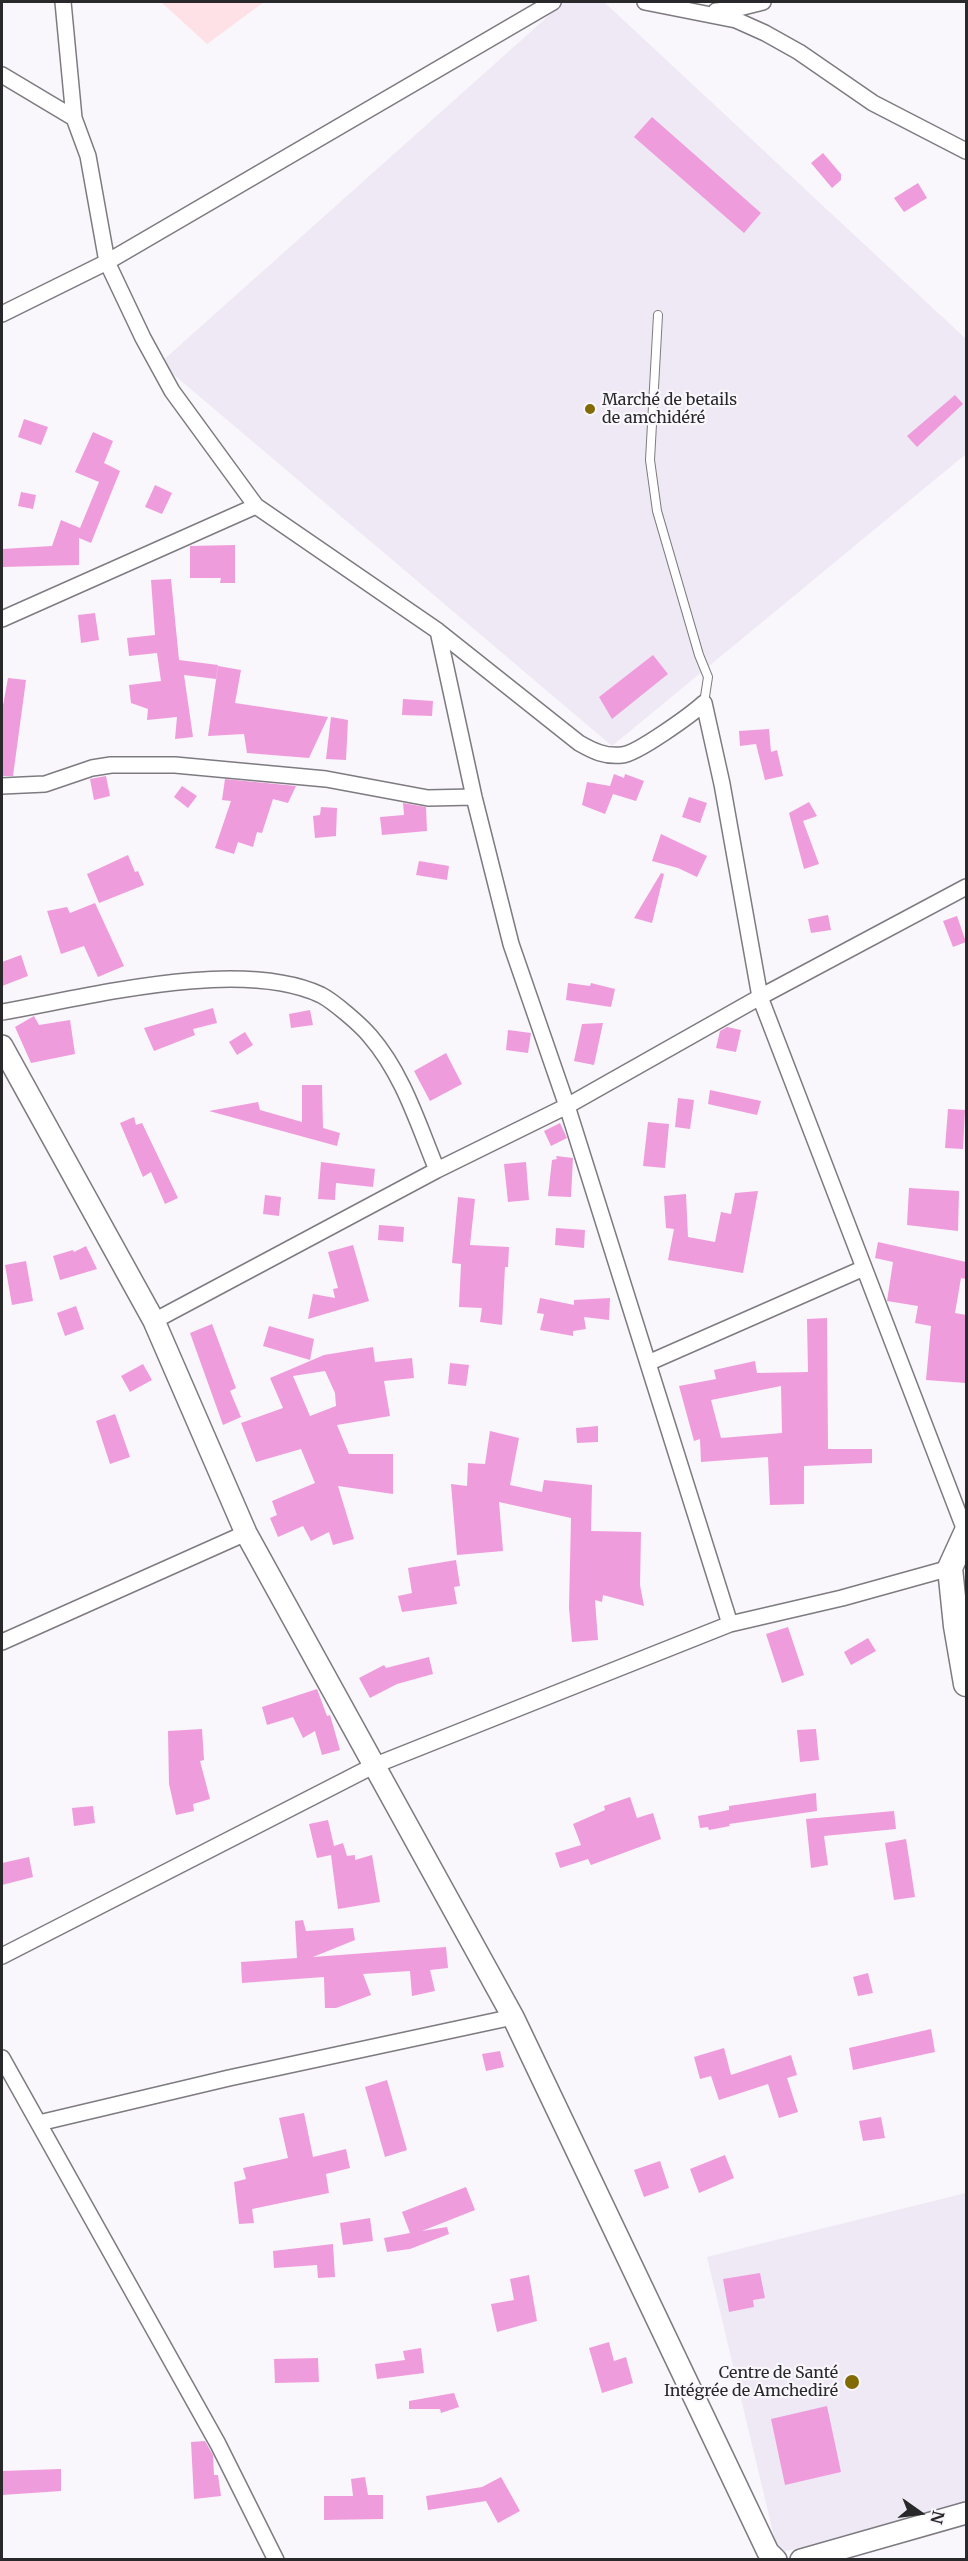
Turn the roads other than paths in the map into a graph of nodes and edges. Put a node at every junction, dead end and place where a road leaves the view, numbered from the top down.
1 (63, 2) edge
2 (553, 2) edge
3 (645, 2) edge
4 (763, 2) edge
5 (704, 12) junction
6 (2, 75) edge
7 (74, 118) junction
8 (966, 151) edge
9 (106, 262) junction
10 (2, 314) edge
11 (658, 315) dead end
12 (256, 506) junction
13 (2, 619) edge
14 (438, 631) junction
15 (704, 703) junction
16 (2, 786) edge
17 (474, 797) junction
18 (966, 887) edge
19 (760, 997) junction
20 (2, 1012) edge
21 (2, 1046) edge
22 (567, 1106) junction
23 (437, 1170) junction
24 (864, 1268) junction
25 (154, 1321) junction
26 (648, 1363) junction
27 (246, 1533) junction
28 (966, 1533) edge
29 (950, 1568) junction
30 (730, 1624) junction
31 (2, 1642) edge
32 (966, 1680) edge
33 (373, 1766) junction
34 (2, 1956) edge
35 (513, 2017) junction
36 (2, 2058) edge
37 (39, 2123) junction
38 (966, 2513) edge
39 (276, 2559) edge
40 (776, 2559) edge
41 (801, 2559) edge

1 - 7 street
2 - 9 street
3 - 5 street
4 - 5 street
5 - 8 street
6 - 7 street
7 - 9 street
9 - 10 street
9 - 12 street
11 - 15 lane
12 - 13 street
12 - 14 street
14 - 15 street
14 - 17 street
15 - 19 street
16 - 17 street
17 - 22 street
18 - 19 street
19 - 22 street
19 - 24 street
20 - 23 street
21 - 25 street
22 - 23 street
22 - 26 street
23 - 25 street
24 - 26 street
24 - 28 street
25 - 27 street
26 - 30 street
27 - 31 street
27 - 33 street
28 - 29 main road
29 - 30 street
29 - 32 main road
30 - 33 street
33 - 34 street
33 - 35 street
35 - 37 street
35 - 40 street
36 - 37 street
37 - 39 street
38 - 41 street

